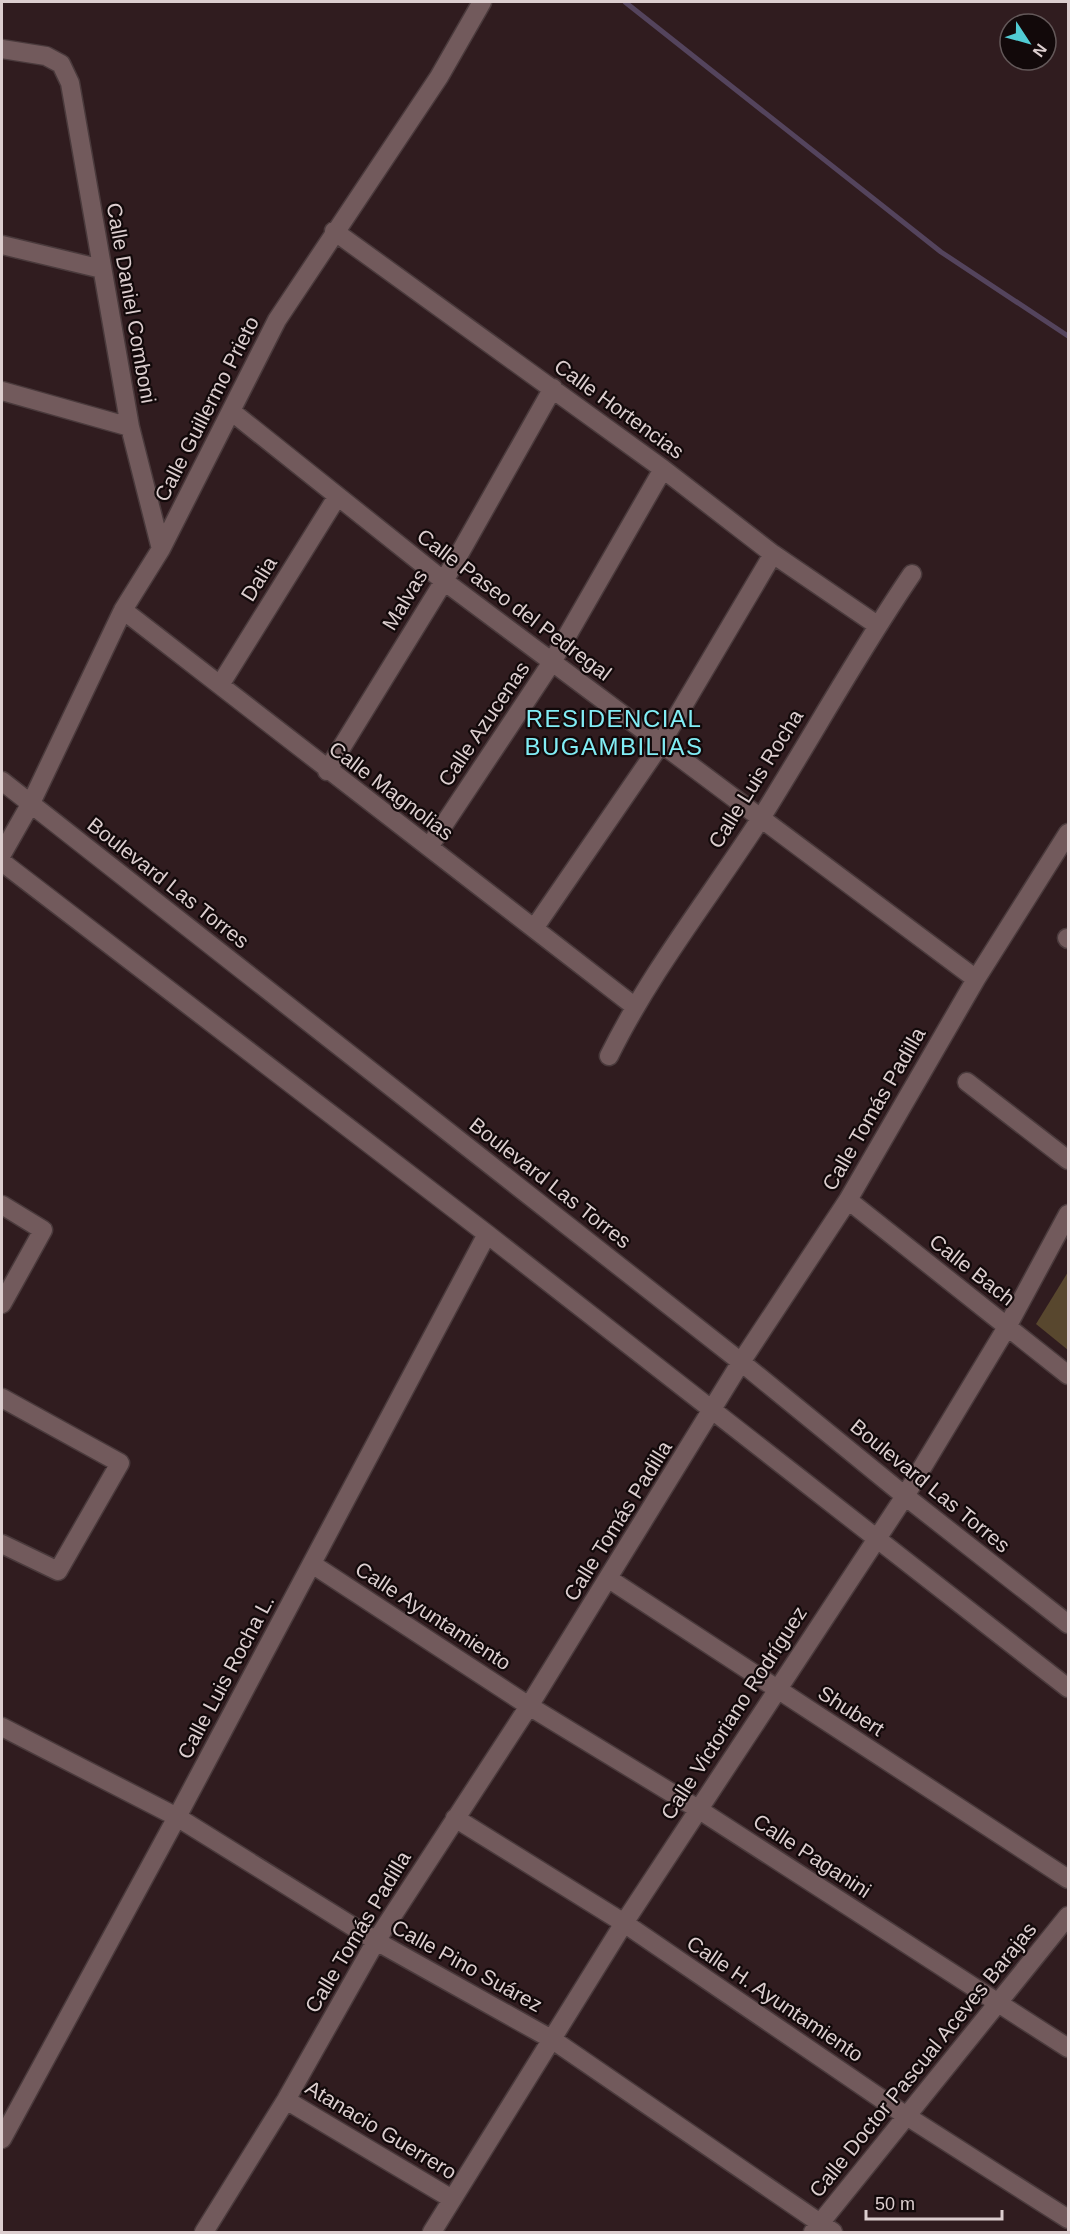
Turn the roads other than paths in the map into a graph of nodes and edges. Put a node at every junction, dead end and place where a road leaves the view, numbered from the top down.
1 (482, 2) edge
2 (2, 49) edge
3 (334, 231) junction
4 (2, 245) edge
5 (102, 269) junction
6 (553, 388) junction
7 (2, 391) edge
8 (231, 411) junction
9 (130, 427) junction
10 (663, 469) junction
11 (337, 497) junction
12 (160, 549) junction
13 (773, 554) junction
14 (912, 574) dead end
15 (444, 581) junction
16 (123, 610) junction
17 (877, 625) junction
18 (552, 662) junction
19 (220, 685) junction
20 (660, 744) junction
21 (327, 771) junction
22 (2, 781) edge
23 (31, 803) junction
24 (761, 818) junction
25 (1068, 833) edge
26 (429, 847) junction
27 (2, 854) edge
28 (2, 862) edge
29 (535, 927) junction
30 (976, 979) junction
31 (634, 1006) junction
32 (609, 1056) dead end
33 (967, 1082) dead end
34 (1068, 1160) edge
35 (848, 1200) junction
36 (2, 1205) edge
37 (1068, 1215) edge
38 (487, 1234) junction
39 (2, 1304) edge
40 (1007, 1326) junction
41 (741, 1362) junction
42 (1068, 1375) edge
43 (2, 1398) edge
44 (713, 1412) junction
45 (905, 1496) junction
46 (875, 1537) junction
47 (2, 1544) edge
48 (312, 1564) junction
49 (609, 1579) junction
50 (1068, 1624) edge
51 (1068, 1688) edge
52 (776, 1689) junction
53 (529, 1706) junction
54 (2, 1727) edge
55 (698, 1809) junction
56 (177, 1817) junction
57 (455, 1818) junction
58 (1068, 1879) edge
59 (1068, 1916) edge
60 (624, 1923) junction
61 (376, 1941) junction
62 (998, 2004) junction
63 (553, 2040) junction
64 (1068, 2048) edge
65 (286, 2100) junction
66 (905, 2115) junction
67 (2, 2139) edge
68 (452, 2199) junction
69 (1068, 2219) edge
70 (822, 2229) edge
71 (204, 2232) edge
72 (432, 2232) edge

1 - 3 street, Calle Guillermo Prieto
2 - 5 street, Calle Daniel Comboni
3 - 6 street, Calle Hortencias
3 - 8 street, Calle Guillermo Prieto
4 - 5 street
5 - 9 street, Calle Daniel Comboni
6 - 10 street, Calle Hortencias
6 - 15 street, Malvas
7 - 9 street
8 - 11 street, Calle Paseo del Pedregal
8 - 12 street, Calle Guillermo Prieto
9 - 12 street, Calle Daniel Comboni
10 - 13 street, Calle Hortencias
10 - 18 street, Calle Azucenas
11 - 15 street, Calle Paseo del Pedregal
11 - 19 street, Dalia
12 - 16 street, Calle Guillermo Prieto
13 - 17 street, Calle Hortencias
13 - 20 street
14 - 17 street, Calle Luis Rocha
15 - 18 street, Calle Paseo del Pedregal
15 - 21 street, Malvas
16 - 19 street, Calle Magnolias
16 - 23 street, Calle Guillermo Prieto
17 - 24 street, Calle Luis Rocha
18 - 20 street, Calle Paseo del Pedregal
18 - 26 street, Calle Azucenas
19 - 21 street, Calle Magnolias
20 - 24 street, Calle Paseo del Pedregal
20 - 29 street
21 - 26 street, Calle Magnolias
22 - 23 street, Boulevard Las Torres
23 - 27 street, Calle Guillermo Prieto
23 - 41 street, Boulevard Las Torres
24 - 30 street, Calle Paseo del Pedregal
24 - 31 street, Calle Luis Rocha
25 - 30 street, Calle Tomás Padilla
26 - 29 street, Calle Magnolias
28 - 38 street
29 - 31 street, Calle Magnolias
30 - 35 street, Calle Tomás Padilla
31 - 32 street, Calle Luis Rocha
33 - 34 street
35 - 40 street, Calle Bach
35 - 41 street, Calle Tomás Padilla
36 - 39 street
37 - 40 street, Calle Victoriano Rodríguez
38 - 44 street
38 - 48 street, Calle Luis Rocha L.
40 - 42 street, Calle Bach
40 - 45 street, Calle Victoriano Rodríguez
41 - 44 street, Calle Tomás Padilla
41 - 45 street, Boulevard Las Torres
43 - 47 street
44 - 46 street
44 - 49 street, Calle Tomás Padilla
45 - 46 street, Calle Victoriano Rodríguez
45 - 50 street, Boulevard Las Torres
46 - 51 street
46 - 52 street, Calle Victoriano Rodríguez
48 - 53 street, Calle Ayuntamiento
48 - 56 street, Calle Luis Rocha L.
49 - 52 street, Shubert
49 - 53 street, Calle Tomás Padilla
52 - 55 street, Calle Victoriano Rodríguez
52 - 58 street, Shubert
53 - 55 street, Calle Paganini
53 - 57 street, Calle Tomás Padilla
54 - 56 street, Calle Pino Suárez
55 - 60 street, Calle Victoriano Rodríguez
55 - 62 street, Calle Paganini
56 - 61 street, Calle Pino Suárez
56 - 67 street, Calle Luis Rocha L.
57 - 60 street, Calle H. Ayuntamiento
57 - 61 street, Calle Tomás Padilla
59 - 62 street, Calle Doctor Pascual Aceves Barajas
60 - 63 street, Calle Victoriano Rodríguez
60 - 66 street, Calle H. Ayuntamiento
61 - 63 street, Calle Pino Suárez
61 - 65 street, Calle Tomás Padilla
62 - 64 street, Calle Paganini
62 - 66 street, Calle Doctor Pascual Aceves Barajas
63 - 68 street, Calle Victoriano Rodríguez
63 - 70 street, Calle Pino Suárez
65 - 68 street, Atanacio Guerrero
65 - 71 street, Calle Tomás Padilla
66 - 69 street, Calle H. Ayuntamiento
66 - 70 street, Calle Doctor Pascual Aceves Barajas
68 - 72 street, Calle Victoriano Rodríguez

